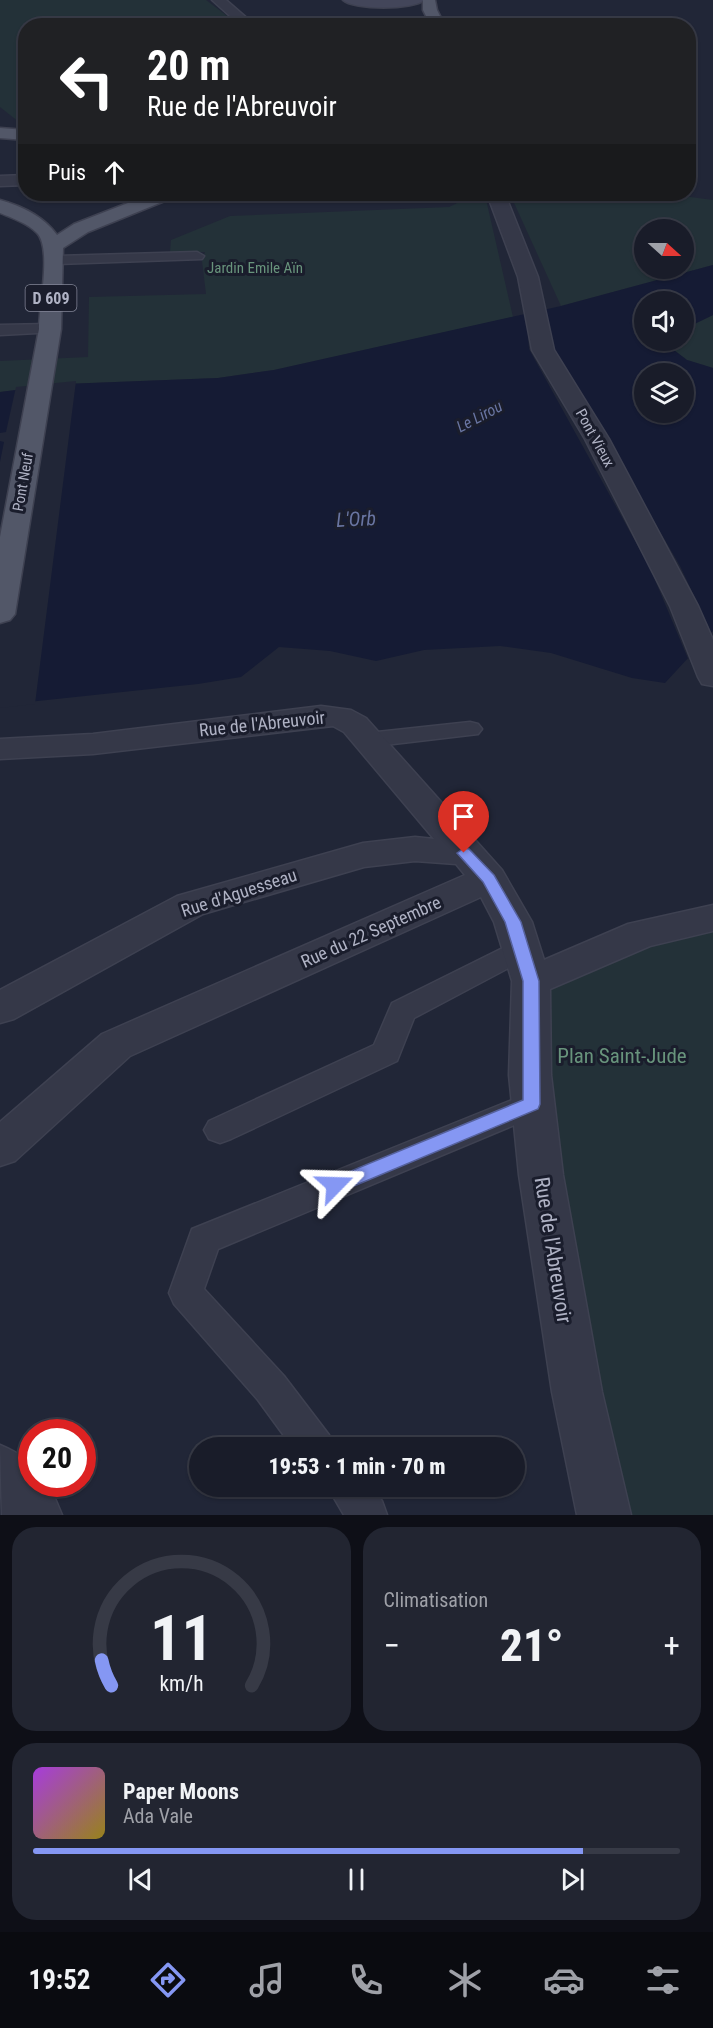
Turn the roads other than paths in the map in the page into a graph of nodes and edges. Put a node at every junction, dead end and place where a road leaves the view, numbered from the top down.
1 (218, 0) edge
2 (343, 0) edge
3 (349, 0) edge
4 (418, 0) edge
5 (429, 0) edge
6 (240, 18) edge
7 (381, 18) dead end
8 (434, 18) edge
9 (0, 133) edge
10 (18, 134) edge
11 (18, 180) edge
12 (0, 181) edge
13 (148, 201) edge
14 (499, 201) edge
15 (0, 206) edge
16 (56, 253) junction
17 (197, 256) dead end
18 (0, 330) edge
19 (48, 339) junction
20 (0, 614) edge
21 (713, 677) edge
22 (470, 729) dead end
23 (368, 740) junction
24 (0, 750) edge
25 (477, 866) junction
26 (713, 918) edge
27 (526, 965) junction
28 (0, 1008) edge
29 (532, 1104) junction
30 (220, 1130) dead end
31 (0, 1148) edge
32 (308, 1437) edge
33 (0, 1471) edge
34 (354, 1497) edge
35 (35, 1515) edge
36 (368, 1515) edge
37 (604, 1515) edge

1 - 6 street
2 - 7 main road
3 - 4 main road
5 - 8 main road
9 - 10 main road
11 - 12 street
13 - 16 main road
14 - 21 street, Pont Vieux
15 - 16 main road
16 - 17 lane
16 - 19 main road, D 609
18 - 19 lane
19 - 20 main road, Pont Neuf / D 609
22 - 23 lane
23 - 24 street, Rue de l'Abreuvoir
23 - 25 street, Rue de l'Abreuvoir
25 - 27 street
25 - 28 street, Rue d'Aguesseau
25 - 31 street, Rue du 22 Septembre
26 - 27 street
27 - 29 street, Rue de l'Abreuvoir
27 - 30 lane
29 - 32 lane
29 - 37 street, Rue de l'Abreuvoir
33 - 35 street
34 - 36 lane

